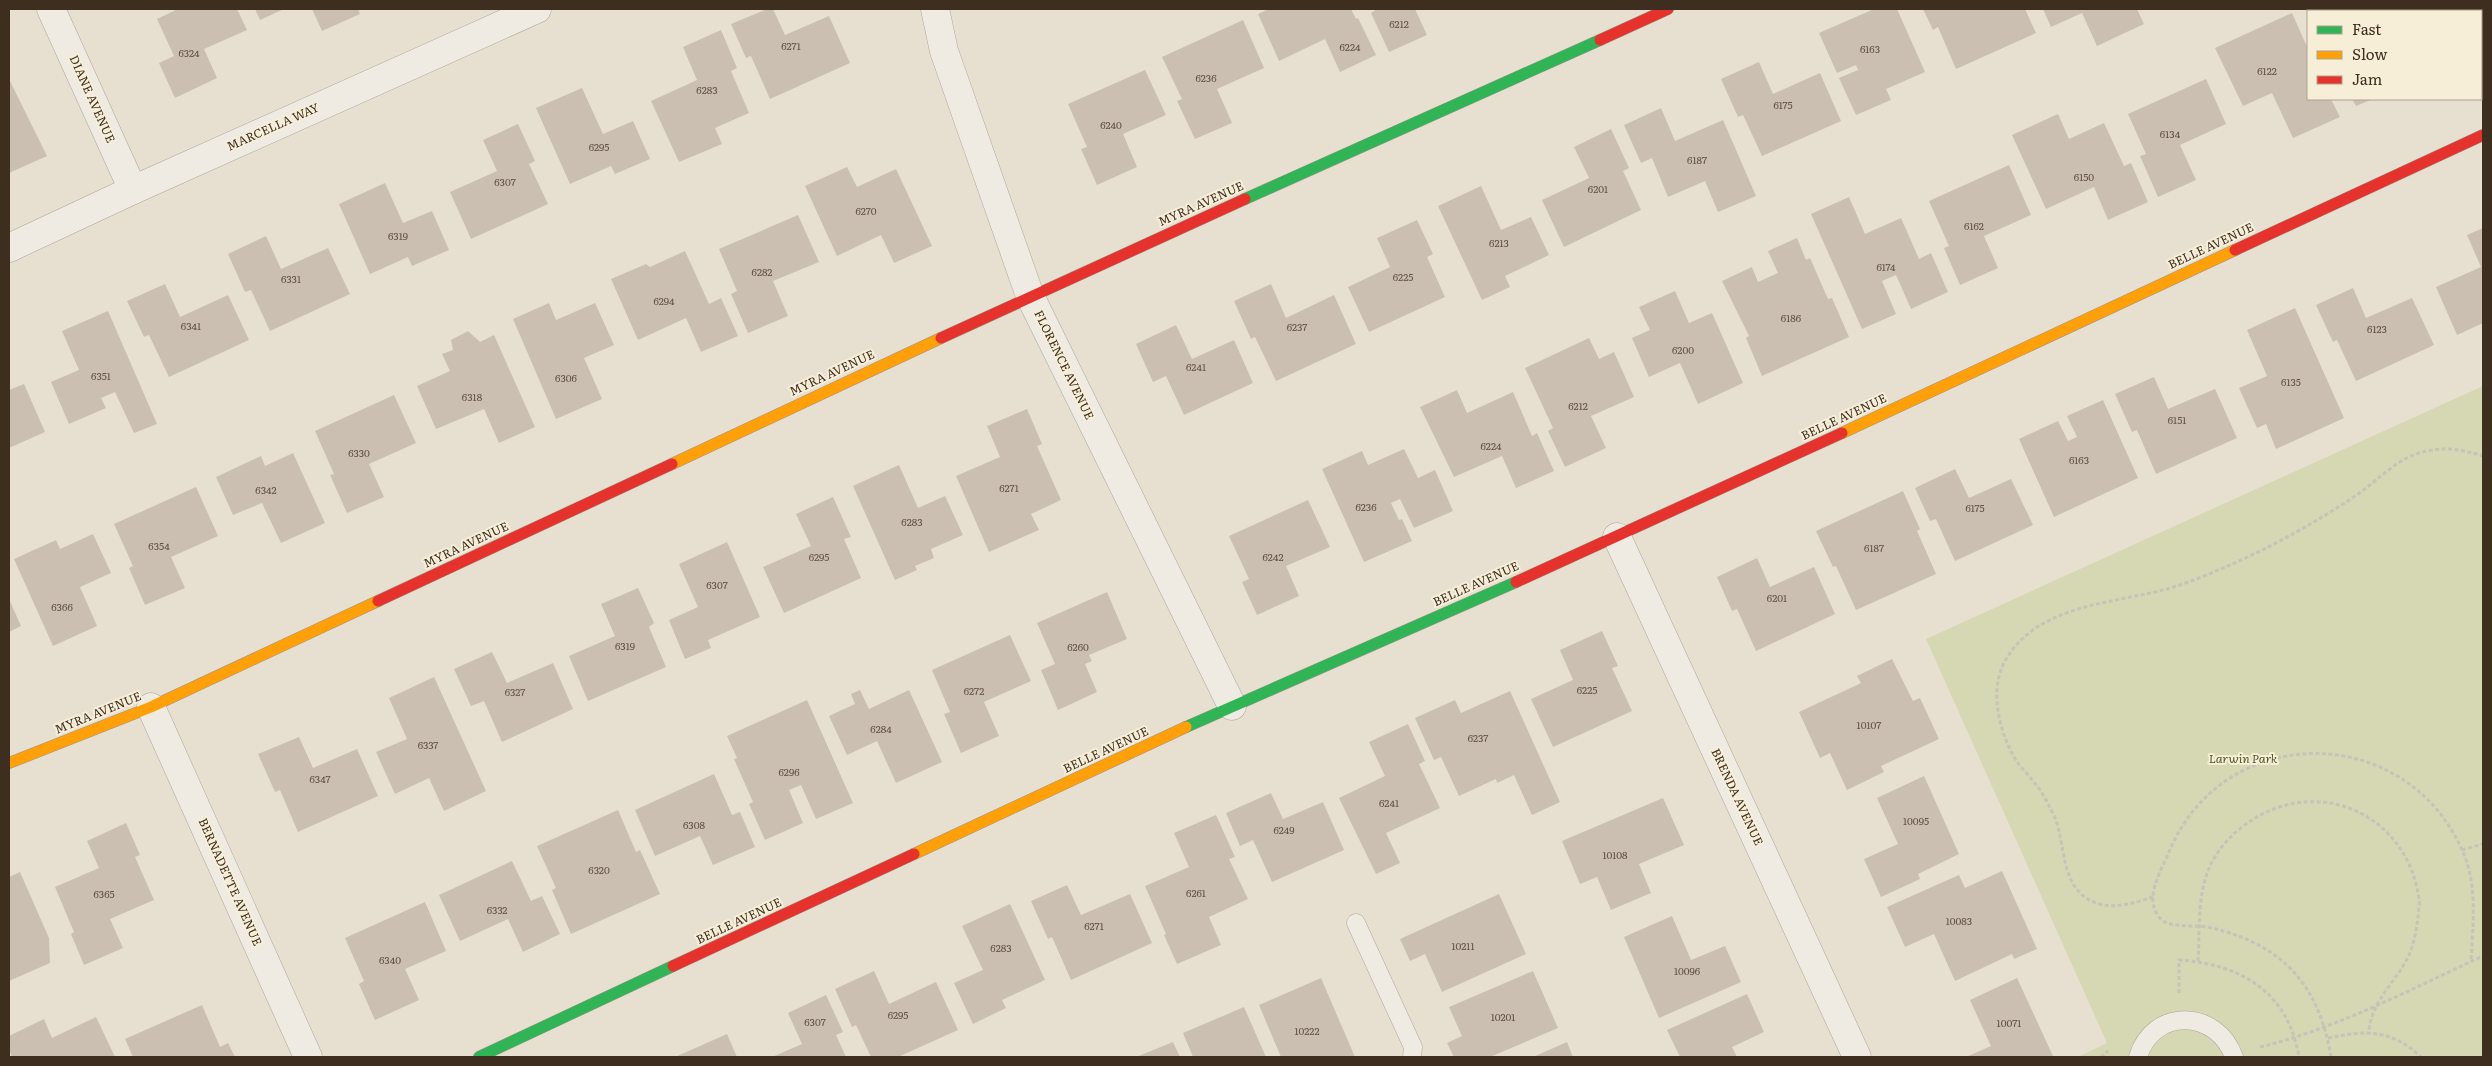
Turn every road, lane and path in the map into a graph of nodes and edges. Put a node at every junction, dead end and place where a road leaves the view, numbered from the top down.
1 (51, 9) edge
2 (538, 9) edge
3 (936, 9) edge
4 (1668, 9) edge
5 (2483, 135) edge
6 (133, 190) junction
7 (9, 248) edge
8 (1030, 296) junction
9 (2483, 456) edge
10 (1617, 538) junction
11 (1232, 706) junction
12 (151, 707) junction
13 (9, 763) edge
14 (2483, 844) edge
15 (2462, 850) junction
16 (2153, 897) junction
17 (1356, 923) dead end
18 (2200, 925) junction
19 (2483, 956) edge
20 (2198, 961) junction
21 (2471, 961) junction
22 (2179, 995) dead end
23 (2376, 1005) junction
24 (2324, 1026) junction
25 (2369, 1031) junction
26 (2295, 1038) junction
27 (2328, 1038) junction
28 (2234, 1055) edge
29 (308, 1057) edge
30 (478, 1057) edge
31 (1412, 1057) edge
32 (1857, 1057) edge
33 (2138, 1057) edge
34 (2299, 1057) edge
35 (2331, 1057) edge
36 (2421, 1057) edge

1 - 6 street, DIANE AVENUE
2 - 6 street, MARCELLA WAY
3 - 8 street, FLORENCE AVENUE
4 - 8 street, MYRA AVENUE
5 - 10 street, BELLE AVENUE
6 - 7 street, MARCELLA WAY
8 - 11 street, FLORENCE AVENUE
8 - 12 street, MYRA AVENUE
9 - 16 path
10 - 11 street, BELLE AVENUE
10 - 32 street, BRENDA AVENUE
11 - 30 street, BELLE AVENUE
12 - 13 street, MYRA AVENUE
12 - 29 street, BERNADETTE AVENUE
14 - 15 path
15 - 16 path
15 - 21 path
16 - 18 path
17 - 31 lane
18 - 20 path
18 - 23 path
18 - 24 path
19 - 21 path
20 - 22 path
20 - 26 path
21 - 23 path
23 - 24 path
23 - 25 path
24 - 26 path
24 - 27 path
25 - 27 path
25 - 36 path
26 - 28 path
26 - 34 path
27 - 35 path
28 - 33 lane

